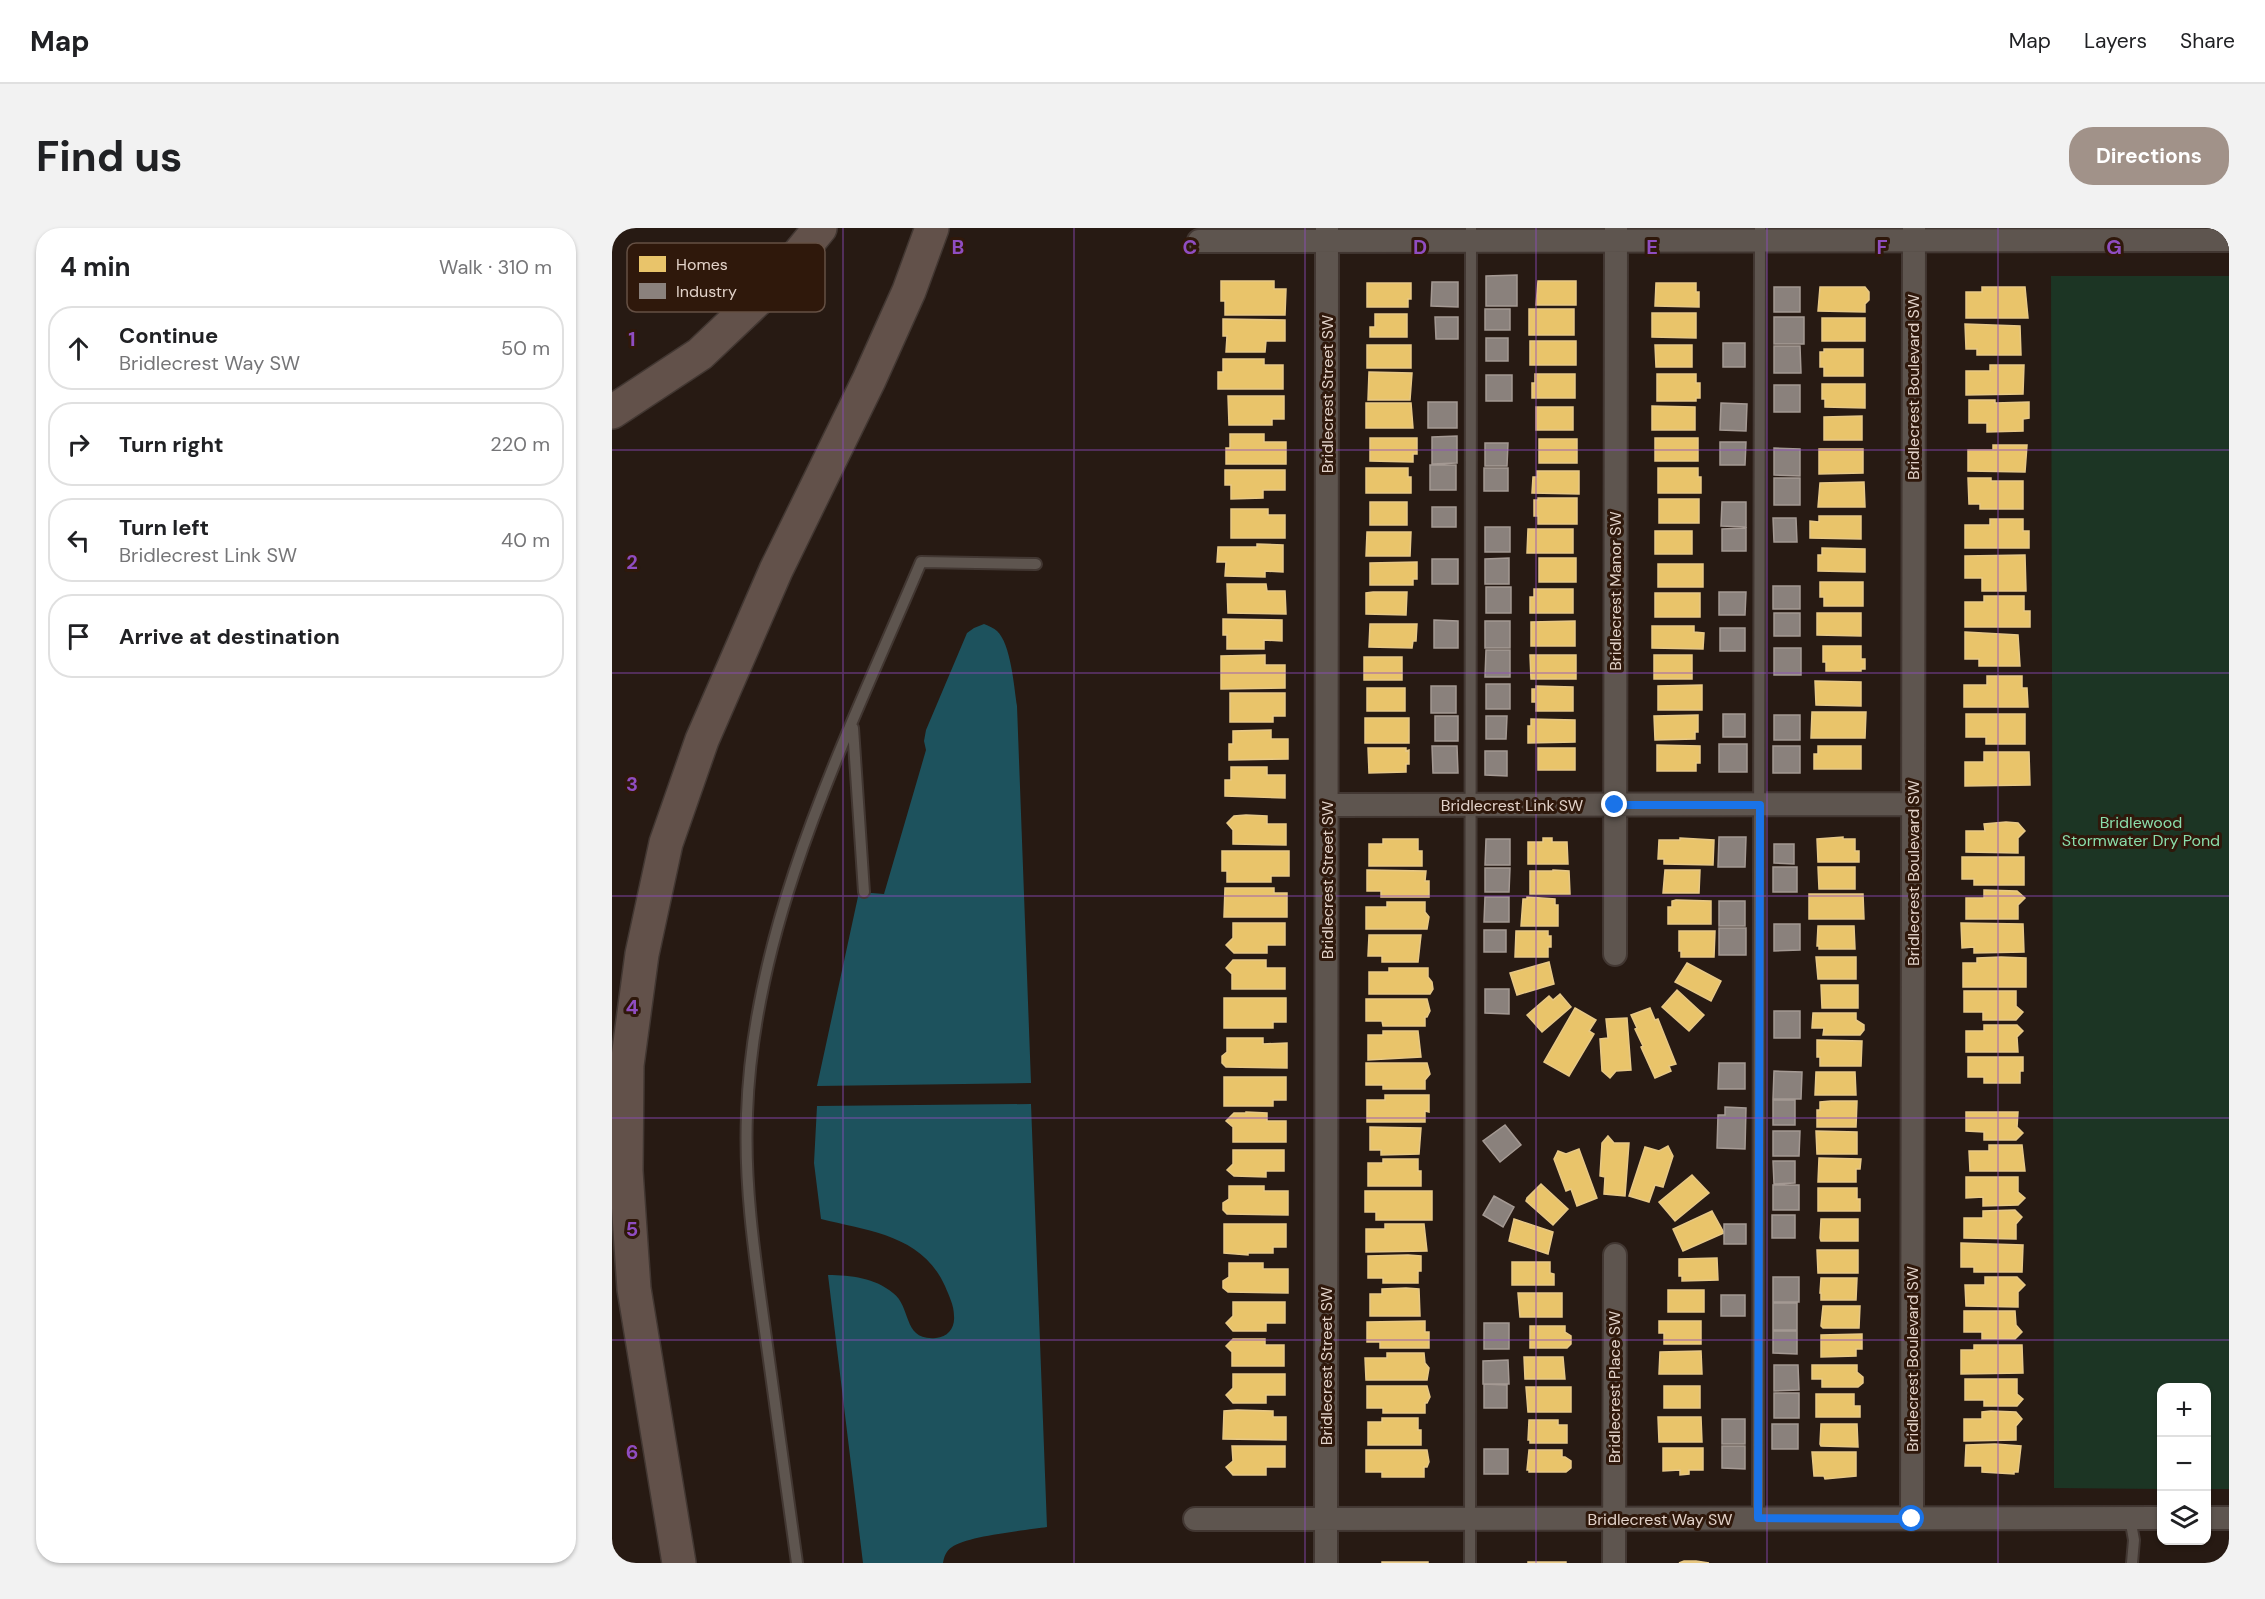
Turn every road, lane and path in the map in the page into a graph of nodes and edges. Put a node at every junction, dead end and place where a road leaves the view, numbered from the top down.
1 (820, 228) edge
2 (931, 230) edge
3 (1327, 234) edge
4 (1472, 234) edge
5 (1616, 234) edge
6 (1760, 234) edge
7 (1914, 234) edge
8 (2065, 234) edge
9 (2229, 240) edge
10 (1199, 241) dead end
11 (808, 243) edge
12 (744, 312) edge
13 (612, 412) edge
14 (1036, 564) dead end
15 (853, 724) junction
16 (1913, 804) junction
17 (1327, 805) junction
18 (1471, 805) junction
19 (1615, 805) junction
20 (1760, 805) junction
21 (864, 892) dead end
22 (1615, 954) dead end
23 (619, 1172) edge
24 (1615, 1255) dead end
25 (1758, 1518) junction
26 (2130, 1518) junction
27 (2157, 1518) edge
28 (2211, 1518) edge
29 (2229, 1518) edge
30 (1195, 1519) dead end
31 (1326, 1519) junction
32 (1470, 1519) junction
33 (1614, 1519) junction
34 (1912, 1519) junction
35 (679, 1563) edge
36 (797, 1563) edge
37 (1326, 1563) edge
38 (1470, 1563) edge
39 (1614, 1563) edge
40 (2132, 1563) edge

1 - 11 highway
2 - 23 highway
3 - 4 street
3 - 10 street
3 - 17 street, Bridlecrest Street SW
4 - 5 street
4 - 18 lane
5 - 6 street
5 - 19 street, Bridlecrest Manor SW
6 - 7 street
6 - 20 lane
7 - 8 street
7 - 16 street, Bridlecrest Boulevard SW
8 - 9 street
12 - 13 highway
14 - 15 lane
15 - 21 lane
15 - 36 lane
16 - 20 street, Bridlecrest Link SW
16 - 34 street, Bridlecrest Boulevard SW
17 - 18 street, Bridlecrest Link SW
17 - 31 street, Bridlecrest Street SW
18 - 19 street, Bridlecrest Link SW
18 - 32 lane
19 - 20 street, Bridlecrest Link SW
19 - 22 street, Bridlecrest Manor SW
20 - 25 lane
23 - 35 highway
24 - 33 street, Bridlecrest Place SW
25 - 33 street, Bridlecrest Way SW
25 - 34 street, Bridlecrest Way SW
26 - 27 street, Bridlecrest Way SW
26 - 34 street, Bridlecrest Way SW
26 - 40 lane
28 - 29 street
30 - 31 street, Bridlecrest Way SW
31 - 32 street, Bridlecrest Way SW
31 - 37 street, Bridlecrest Street SW
32 - 33 street, Bridlecrest Way SW
32 - 38 lane
33 - 39 street, Bridlecrest Place SW

